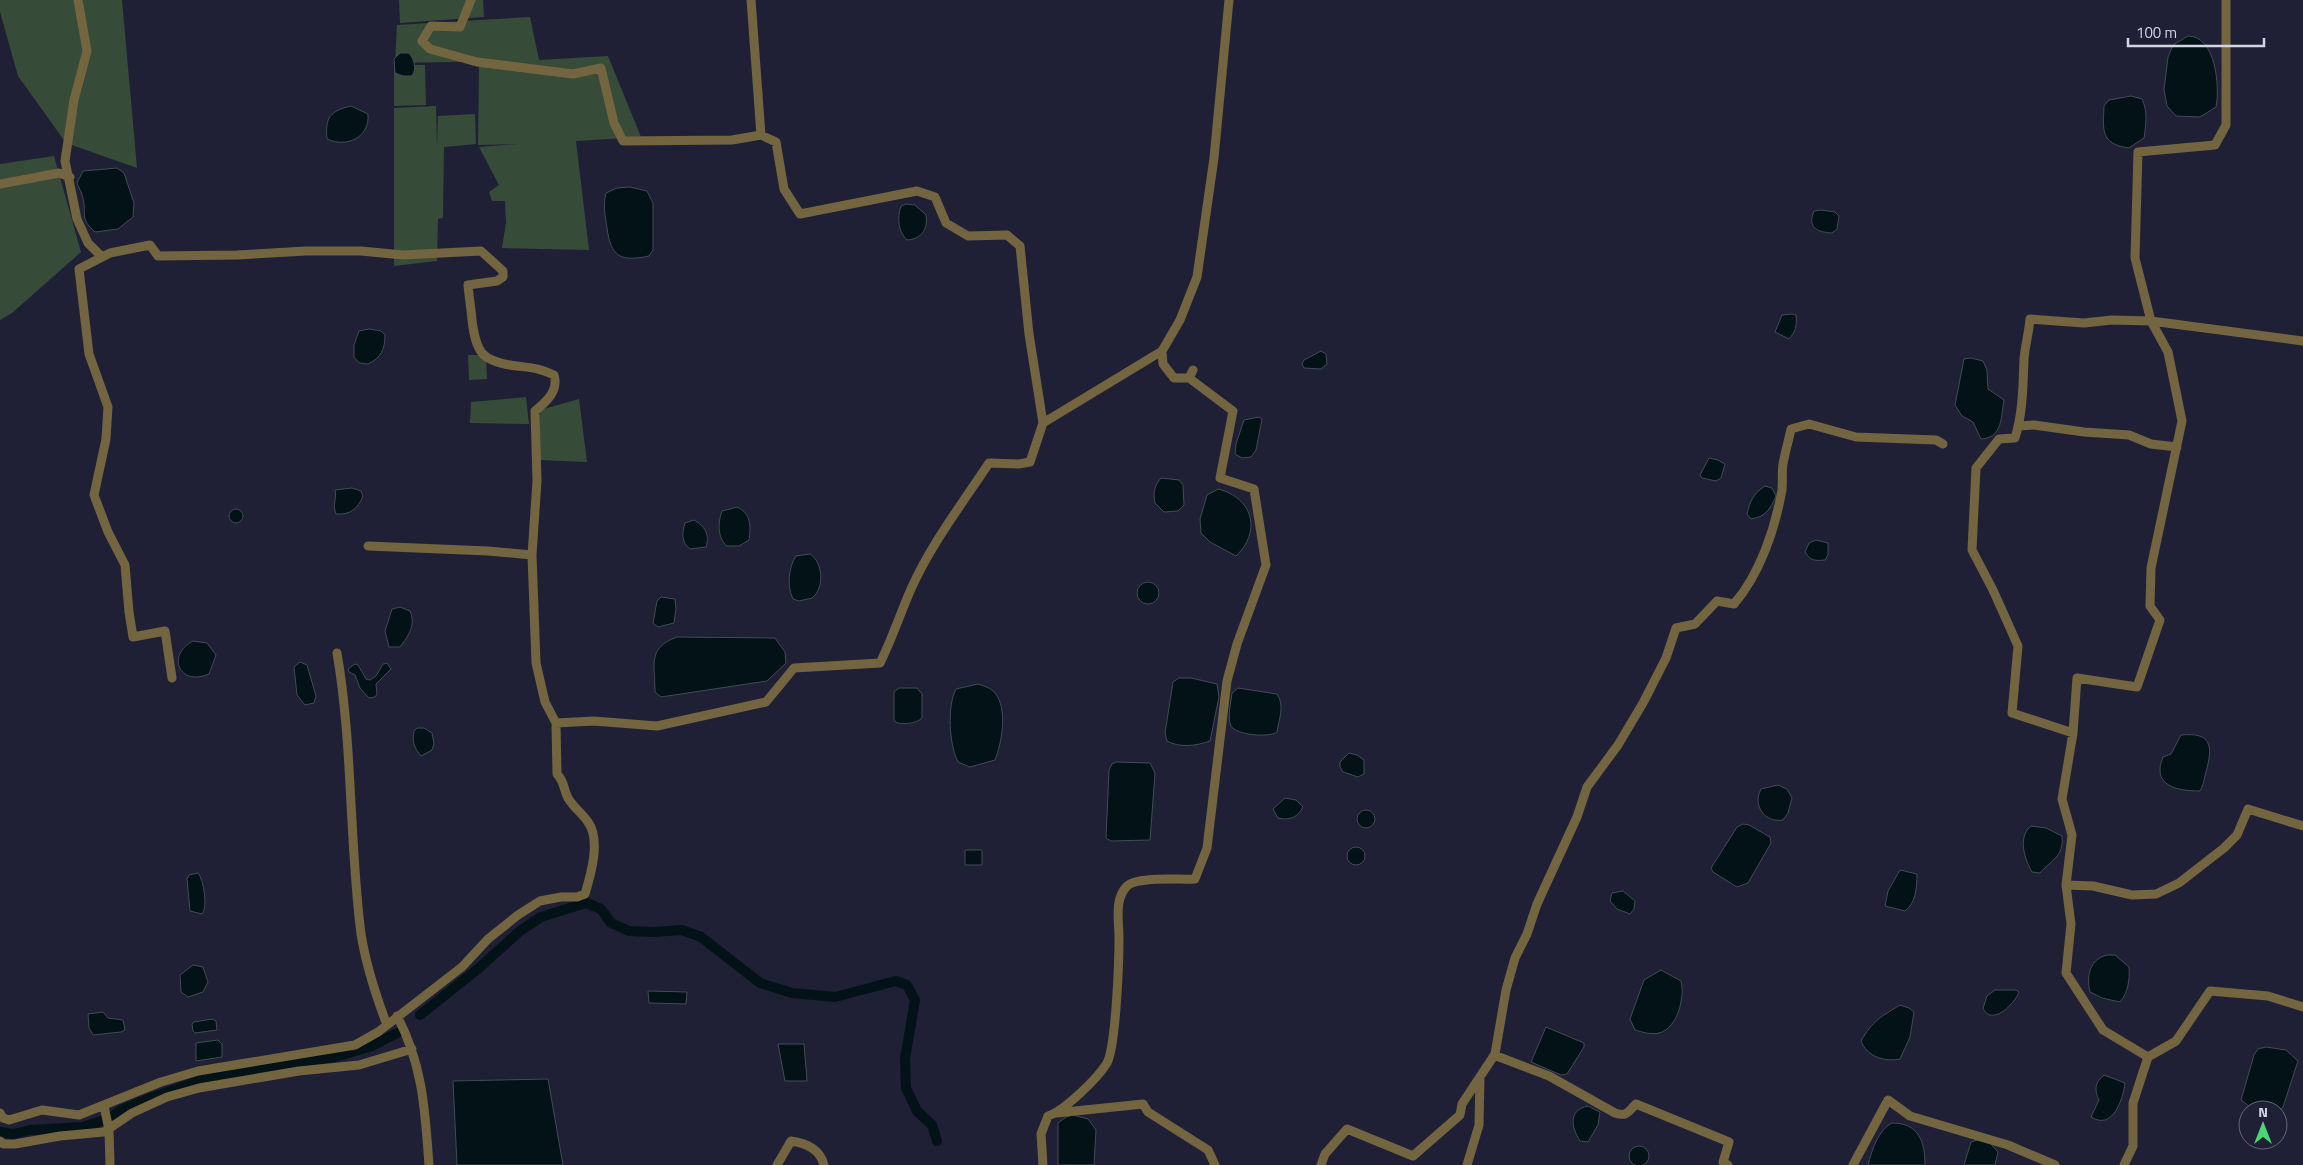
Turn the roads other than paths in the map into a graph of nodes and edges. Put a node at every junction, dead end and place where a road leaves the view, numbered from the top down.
1 (78, 0) edge
2 (472, 0) edge
3 (751, 0) edge
4 (1230, 0) edge
5 (2226, 0) edge
6 (761, 135) junction
7 (70, 177) junction
8 (0, 184) edge
9 (102, 257) junction
10 (2151, 321) junction
11 (2303, 341) edge
12 (1162, 351) junction
13 (1043, 423) junction
14 (2019, 426) junction
15 (1943, 444) dead end
16 (2177, 447) junction
17 (368, 546) dead end
18 (532, 555) junction
19 (337, 654) dead end
20 (172, 678) dead end
21 (556, 723) junction
22 (2073, 733) junction
23 (2303, 826) edge
24 (2066, 885) junction
25 (2303, 1007) edge
26 (397, 1016) junction
27 (387, 1025) junction
28 (412, 1049) junction
29 (1494, 1055) junction
30 (2148, 1057) junction
31 (1480, 1075) junction
32 (104, 1106) junction
33 (0, 1113) edge
34 (1056, 1113) junction
35 (108, 1130) junction
36 (0, 1142) edge
37 (110, 1165) edge
38 (429, 1165) edge
39 (777, 1165) edge
40 (824, 1165) edge
41 (1043, 1165) edge
42 (1216, 1165) edge
43 (1321, 1165) edge
44 (1467, 1165) edge
45 (1728, 1165) edge
46 (1853, 1165) edge
47 (2055, 1165) edge
48 (2124, 1165) edge

1 - 7 street
2 - 6 street
3 - 6 street
4 - 12 street
5 - 10 street
6 - 13 street
7 - 8 street
7 - 9 street
9 - 18 street
9 - 20 street
10 - 11 street
10 - 14 street
10 - 16 street
12 - 13 street
12 - 34 street
13 - 21 street
14 - 16 street
14 - 22 street
15 - 29 street
16 - 22 street
17 - 18 street
18 - 21 street
19 - 27 street
21 - 26 street
22 - 24 street
23 - 24 street
24 - 30 street
25 - 30 street
26 - 27 street
26 - 28 street
27 - 32 street
28 - 35 street
28 - 38 street
29 - 31 street
29 - 45 street
30 - 48 street
31 - 43 street
31 - 44 street
32 - 33 street
32 - 35 street
34 - 41 street
34 - 42 street
35 - 36 street
35 - 37 street
39 - 40 street
46 - 47 street

